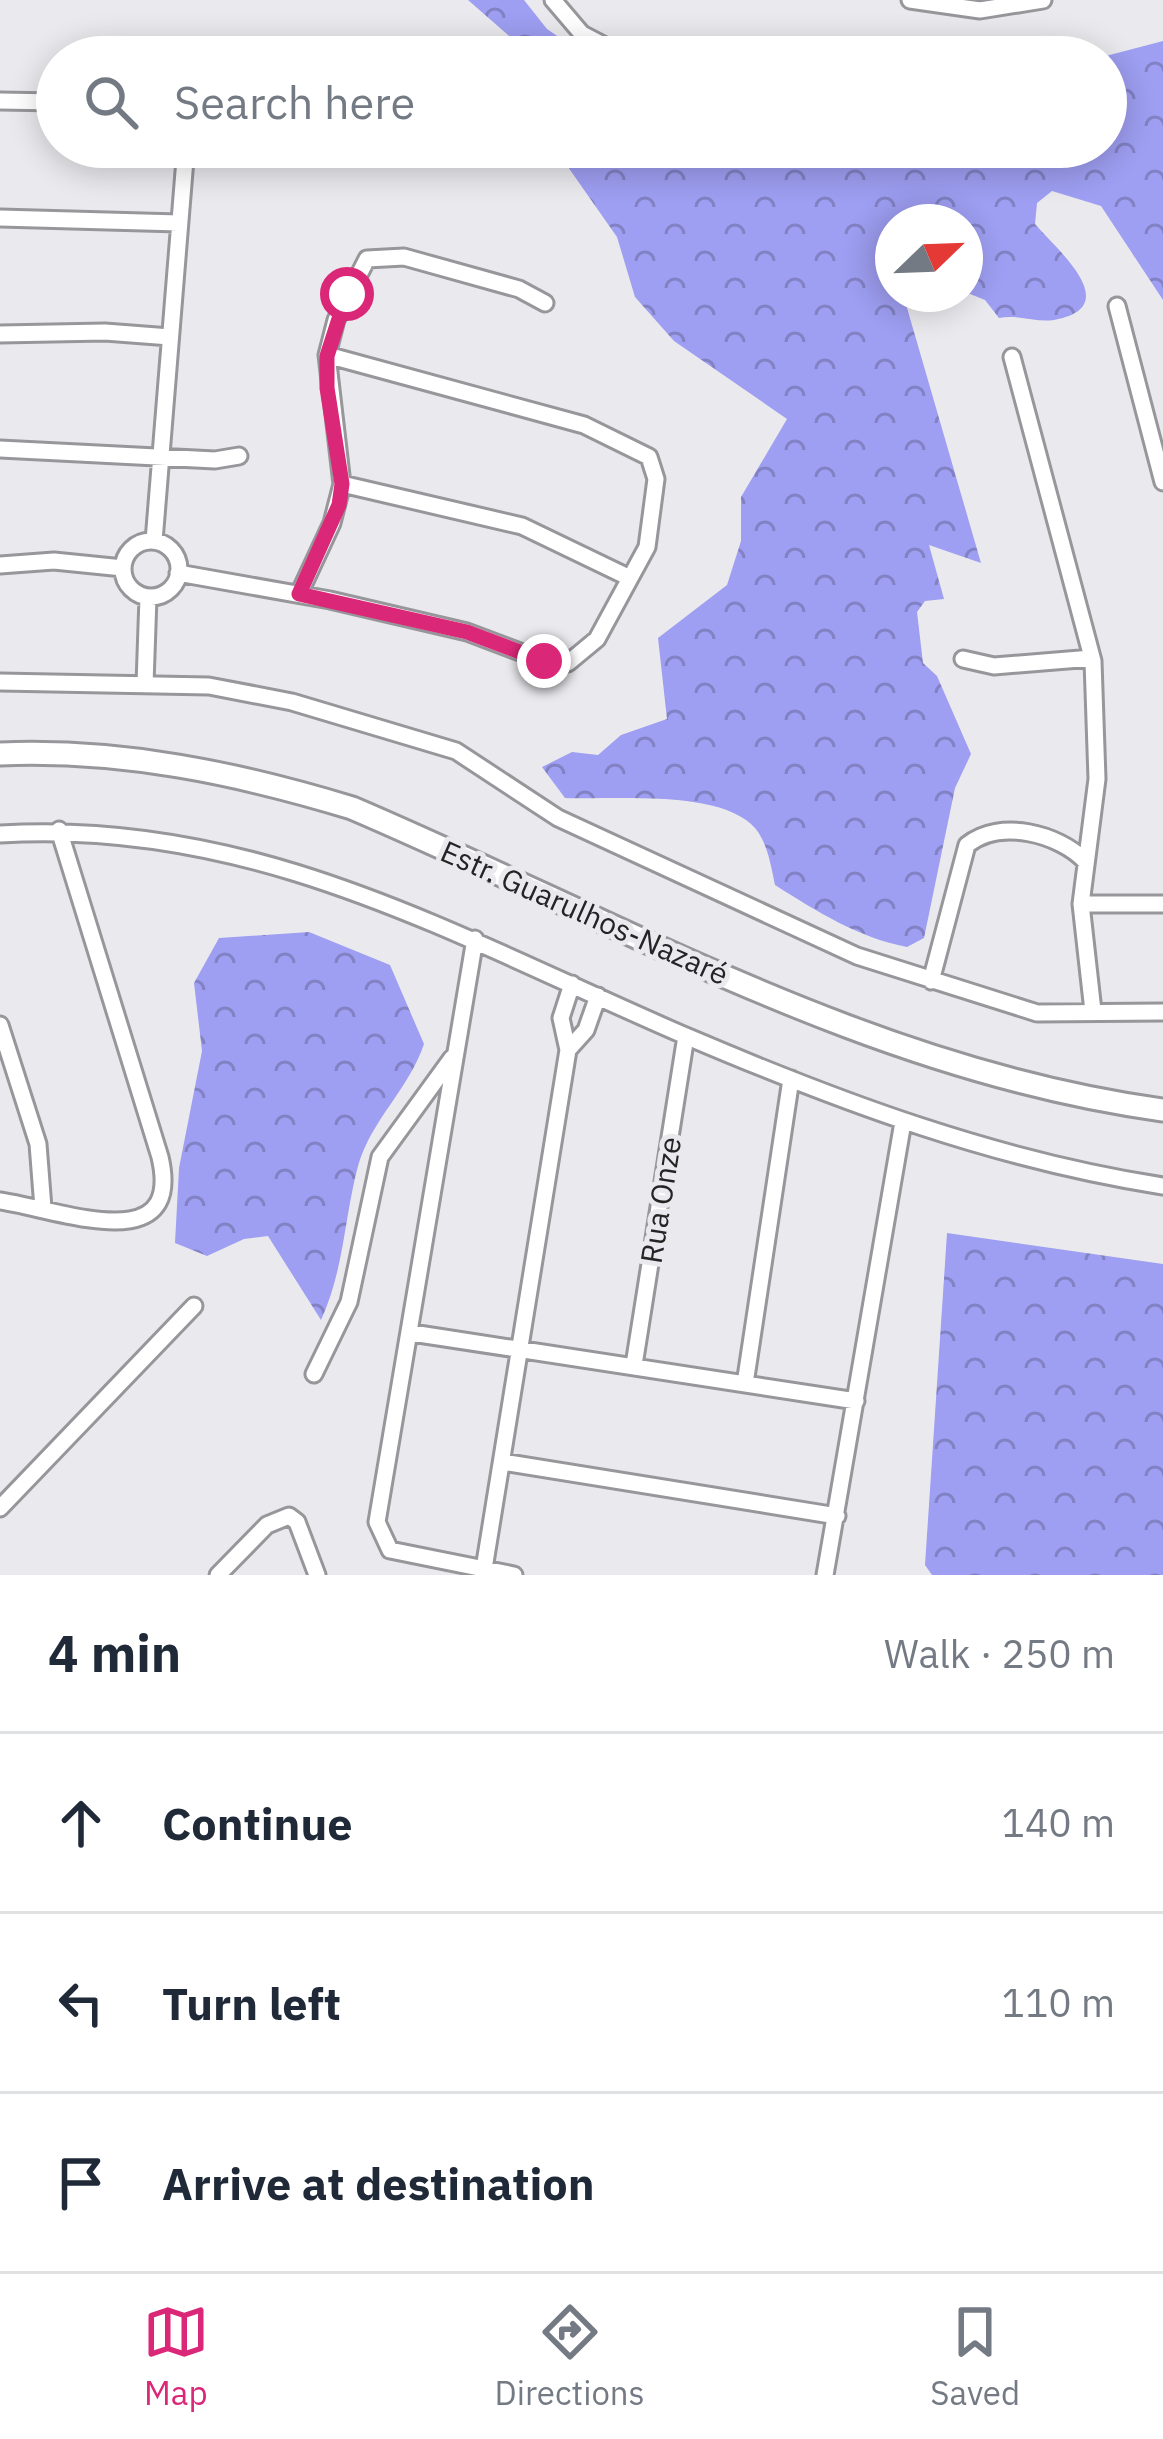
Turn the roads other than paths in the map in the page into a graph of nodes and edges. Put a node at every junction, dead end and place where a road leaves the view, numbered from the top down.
1 (553, 0) edge
2 (910, 0) edge
3 (1043, 0) edge
4 (586, 36) edge
5 (0, 101) edge
6 (36, 102) edge
7 (184, 168) edge
8 (0, 218) edge
9 (179, 223) junction
10 (545, 303) dead end
11 (1117, 306) dead end
12 (0, 334) edge
13 (170, 338) junction
14 (327, 356) junction
15 (1012, 357) dead end
16 (0, 449) edge
17 (161, 455) junction
18 (239, 456) dead end
19 (1163, 482) edge
20 (342, 484) junction
21 (154, 541) junction
22 (0, 565) edge
23 (123, 568) junction
24 (178, 573) junction
25 (630, 578) junction
26 (299, 594) junction
27 (148, 597) junction
28 (1092, 658) junction
29 (964, 659) dead end
30 (0, 682) edge
31 (145, 683) junction
32 (0, 754) edge
33 (59, 830) junction
34 (0, 834) edge
35 (1085, 861) junction
36 (1081, 904) junction
37 (1163, 904) edge
38 (475, 939) junction
39 (931, 981) junction
40 (572, 983) junction
41 (598, 996) junction
42 (1093, 1010) junction
43 (1163, 1012) edge
44 (0, 1025) edge
45 (686, 1036) junction
46 (568, 1050) junction
47 (453, 1056) junction
48 (791, 1079) junction
49 (1163, 1110) edge
50 (903, 1122) junction
51 (1163, 1186) edge
52 (0, 1201) edge
53 (44, 1208) junction
54 (194, 1306) dead end
55 (412, 1334) junction
56 (520, 1349) junction
57 (634, 1365) junction
58 (314, 1374) dead end
59 (745, 1384) junction
60 (856, 1401) junction
61 (503, 1462) junction
62 (0, 1508) edge
63 (837, 1516) junction
64 (484, 1572) edge
65 (218, 1575) edge
66 (316, 1575) edge
67 (514, 1575) edge
68 (825, 1575) edge

1 - 4 street
2 - 3 street
5 - 6 street
7 - 9 street
8 - 9 street
9 - 13 street
10 - 14 street
11 - 19 street
12 - 13 street
13 - 17 street
14 - 20 street
14 - 25 street
15 - 28 street
16 - 17 street
17 - 18 street
17 - 21 street
20 - 25 street
20 - 26 street
21 - 23 street
21 - 24 street
22 - 23 street
23 - 27 street
24 - 26 street
24 - 27 street
25 - 26 street
27 - 31 street
28 - 29 street
28 - 35 street
30 - 31 street
31 - 39 street
32 - 49 main road, Estr. Guarulhos-Nazaré
33 - 34 street
33 - 38 street
33 - 53 street
35 - 36 street
35 - 39 street
36 - 37 street
36 - 42 street
38 - 40 street
38 - 47 street
39 - 42 street
40 - 41 street
40 - 46 street
41 - 45 street
41 - 46 street
42 - 43 street
44 - 53 street
45 - 48 street
45 - 57 street, Rua Onze
46 - 56 street
47 - 55 street
47 - 58 street
48 - 50 street
48 - 59 street
50 - 51 street
50 - 60 street
52 - 53 street
54 - 62 street
55 - 56 street
55 - 64 street
56 - 57 street
56 - 61 street
57 - 59 street
59 - 60 street
60 - 63 street
61 - 63 street
61 - 64 street
63 - 68 street
64 - 67 street
65 - 66 street

